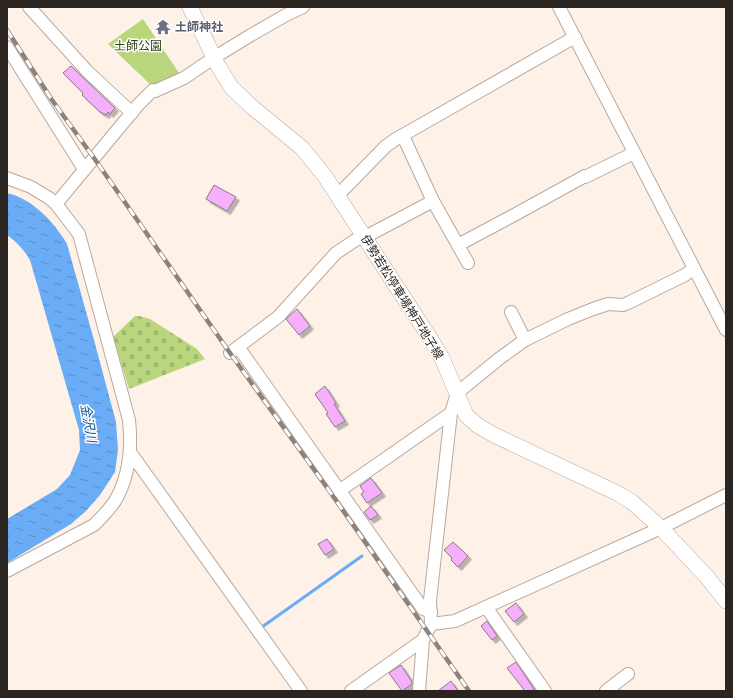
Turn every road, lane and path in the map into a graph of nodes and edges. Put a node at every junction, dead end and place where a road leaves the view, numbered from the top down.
1 (29, 7) edge
2 (190, 7) edge
3 (303, 7) edge
4 (559, 7) edge
5 (575, 37) junction
6 (7, 47) edge
7 (215, 57) junction
8 (132, 113) junction
9 (403, 136) junction
10 (634, 153) junction
11 (84, 169) junction
12 (7, 178) edge
13 (338, 195) junction
14 (433, 201) junction
15 (56, 204) junction
16 (364, 236) junction
17 (458, 245) junction
18 (468, 263) dead end
19 (694, 268) junction
20 (511, 312) dead end
21 (726, 330) edge
22 (526, 340) junction
23 (457, 393) junction
24 (451, 412) junction
25 (130, 452) junction
26 (339, 491) junction
27 (726, 495) edge
28 (660, 528) junction
29 (7, 571) edge
30 (726, 601) edge
31 (486, 607) junction
32 (431, 618) junction
33 (423, 640) junction
34 (628, 674) dead end
35 (301, 691) edge
36 (351, 691) edge
37 (419, 691) edge
38 (545, 691) edge
39 (606, 691) edge

1 - 8 street
2 - 7 main road, 伊勢若松停車場神戸地子線
3 - 7 street
4 - 5 street
5 - 9 street
5 - 10 street
6 - 11 street
7 - 8 street
7 - 13 main road, 伊勢若松停車場神戸地子線
8 - 11 street
9 - 13 street
9 - 14 street
10 - 17 street
10 - 19 street
11 - 15 street
12 - 15 street
13 - 16 main road, 伊勢若松停車場神戸地子線
14 - 16 street
14 - 17 street
15 - 25 street
16 - 23 main road, 伊勢若松停車場神戸地子線
16 - 26 street
17 - 18 street
19 - 21 street
19 - 22 street
20 - 22 street
22 - 23 street
23 - 24 street
23 - 28 main road, 伊勢若松停車場神戸地子線
24 - 26 street
24 - 32 street
25 - 29 street
25 - 35 street
26 - 32 street
27 - 28 street
28 - 30 main road, 伊勢若松停車場神戸地子線
28 - 31 street
31 - 32 street
31 - 38 street
32 - 33 street
33 - 36 street
33 - 37 street
34 - 39 street

